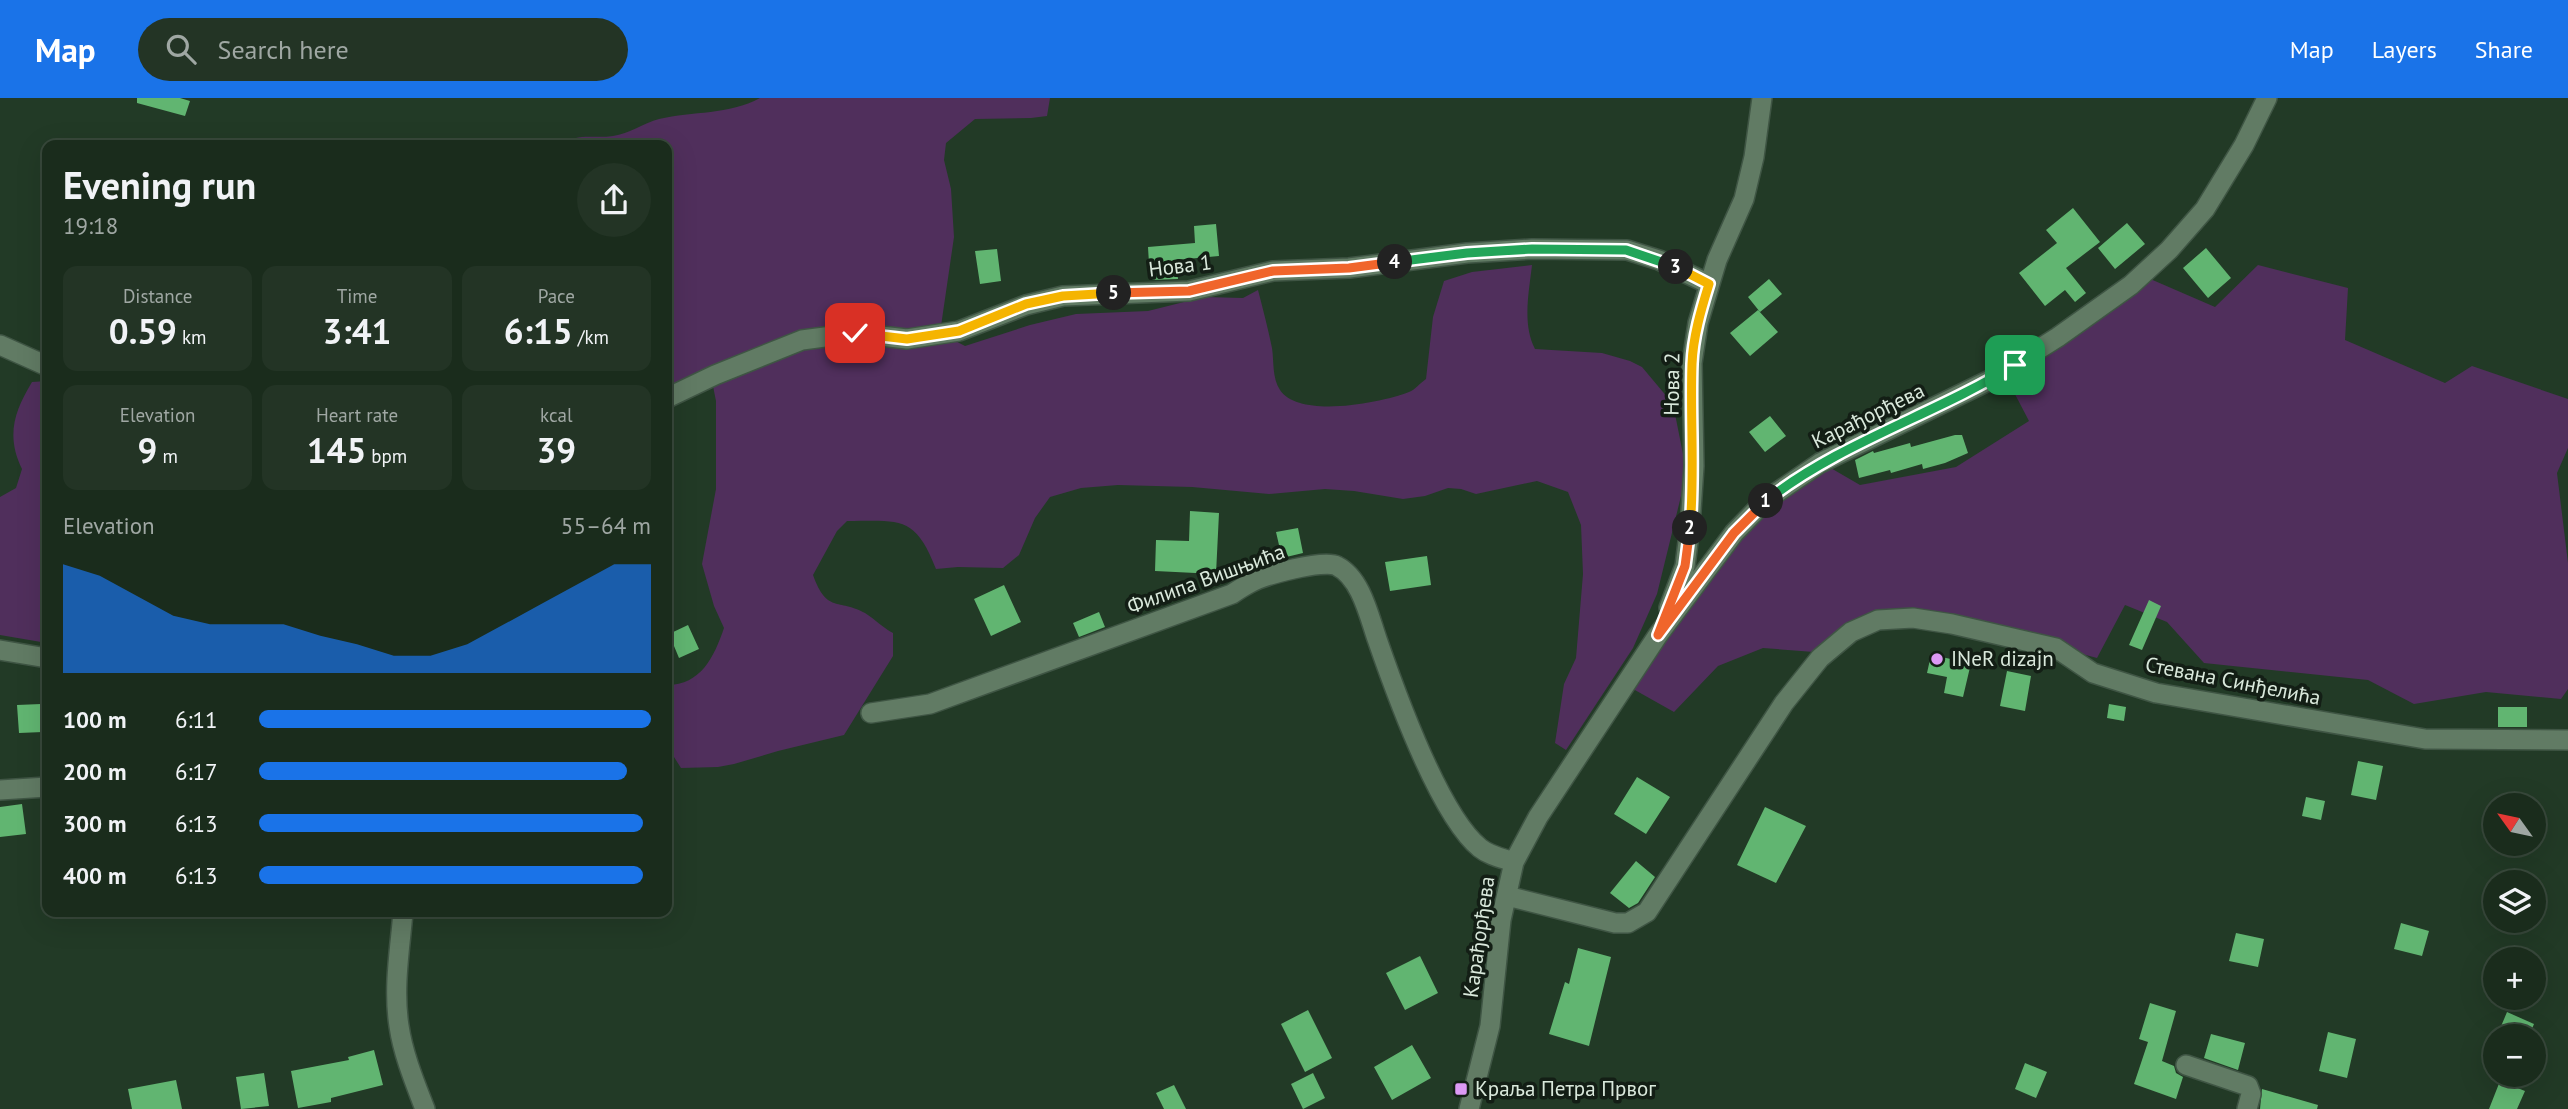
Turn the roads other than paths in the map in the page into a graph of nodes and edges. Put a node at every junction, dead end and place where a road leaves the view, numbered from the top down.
1 (1762, 98) edge
2 (2267, 98) edge
3 (1709, 284) junction
4 (0, 345) edge
5 (42, 364) edge
6 (672, 396) edge
7 (1658, 635) junction
8 (0, 650) edge
9 (42, 657) edge
10 (871, 713) dead end
11 (2568, 740) edge
12 (42, 787) edge
13 (0, 790) edge
14 (1514, 862) junction
15 (1507, 896) junction
16 (403, 917) edge
17 (2186, 1065) dead end
18 (425, 1109) edge
19 (1469, 1109) edge
20 (2247, 1109) edge

1 - 3 street, Нова 2
2 - 7 street, Карађорђева
3 - 6 street, Нова 1
3 - 7 street, Нова 2
4 - 5 street
7 - 14 street, Карађорђева
8 - 9 street
10 - 14 street, Филипа Вишњића
11 - 15 street, Стевана Синђелића
12 - 13 street
14 - 15 street, Карађорђева
15 - 19 street, Карађорђева
16 - 18 street
17 - 20 street

